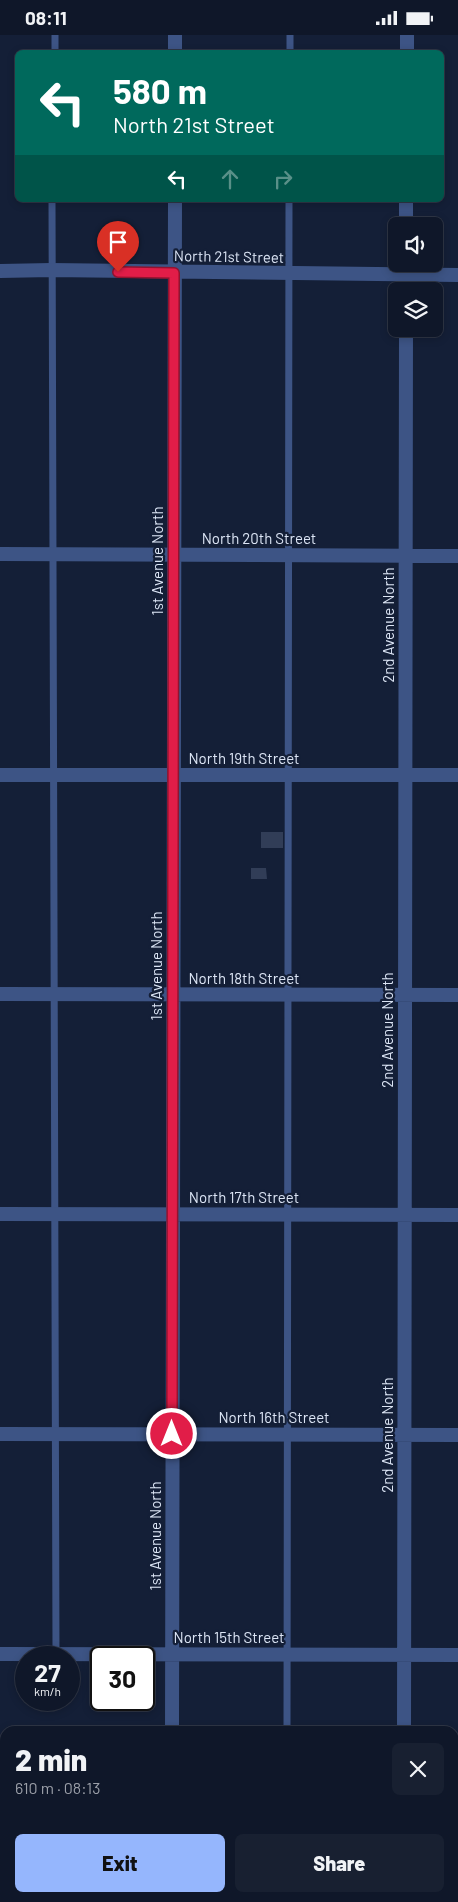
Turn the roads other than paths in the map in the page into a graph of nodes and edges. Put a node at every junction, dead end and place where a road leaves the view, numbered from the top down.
1 (55, 35) edge
2 (175, 35) edge
3 (290, 35) edge
4 (407, 35) edge
5 (55, 50) edge
6 (175, 50) edge
7 (290, 50) edge
8 (406, 50) edge
9 (52, 202) edge
10 (174, 202) edge
11 (289, 202) edge
12 (406, 202) edge
13 (406, 217) edge
14 (51, 270) junction
15 (388, 270) edge
16 (0, 271) edge
17 (432, 272) edge
18 (174, 273) junction
19 (289, 274) junction
20 (458, 275) edge
21 (406, 337) edge
22 (0, 554) edge
23 (52, 554) junction
24 (174, 555) junction
25 (288, 555) junction
26 (406, 556) junction
27 (458, 556) edge
28 (0, 775) edge
29 (53, 775) junction
30 (173, 775) junction
31 (405, 775) junction
32 (458, 775) edge
33 (290, 776) junction
34 (0, 994) edge
35 (55, 995) junction
36 (173, 995) junction
37 (405, 995) junction
38 (458, 995) edge
39 (288, 996) junction
40 (0, 1214) edge
41 (55, 1214) junction
42 (172, 1214) junction
43 (287, 1215) junction
44 (404, 1215) junction
45 (458, 1215) edge
46 (0, 1434) edge
47 (55, 1434) junction
48 (172, 1434) junction
49 (286, 1434) junction
50 (404, 1435) junction
51 (458, 1435) edge
52 (56, 1646) edge
53 (0, 1654) edge
54 (15, 1654) edge
55 (80, 1654) edge
56 (172, 1654) junction
57 (286, 1655) junction
58 (404, 1655) junction
59 (458, 1655) edge
60 (172, 1726) edge
61 (287, 1726) edge
62 (404, 1726) edge

1 - 5 lane
2 - 6 street
3 - 7 lane
4 - 8 street
9 - 14 lane
10 - 18 street, 1st Avenue North
11 - 19 lane
12 - 13 street
14 - 16 street, North 21st Street
14 - 18 street, North 21st Street
14 - 23 lane
15 - 19 street, North 21st Street
17 - 20 street, North 21st Street
18 - 19 street, North 21st Street
18 - 24 street, 1st Avenue North
19 - 25 lane
21 - 26 street, 2nd Avenue North
22 - 23 street, North 20th Street
23 - 24 street, North 20th Street
23 - 29 lane
24 - 25 street, North 20th Street
24 - 30 street, 1st Avenue North
25 - 26 street, North 20th Street
25 - 33 lane
26 - 27 street, North 20th Street
26 - 31 street, 2nd Avenue North
28 - 29 street, North 19th Street
29 - 30 street, North 19th Street
29 - 35 lane
30 - 33 street, North 19th Street
30 - 36 street, 1st Avenue North
31 - 32 street, North 19th Street
31 - 33 street, North 19th Street
31 - 37 street, 2nd Avenue North
33 - 39 lane
34 - 35 street, North 18th Street
35 - 36 street, North 18th Street
35 - 41 lane
36 - 39 street, North 18th Street
36 - 42 street, 1st Avenue North
37 - 38 street, North 18th Street
37 - 39 street, North 18th Street
37 - 44 street, 2nd Avenue North
39 - 43 lane
40 - 41 street, North 17th Street
41 - 42 street, North 17th Street
41 - 47 lane
42 - 43 street, North 17th Street
42 - 48 street, 1st Avenue North
43 - 44 street, North 17th Street
43 - 49 lane
44 - 45 street, North 17th Street
44 - 50 street, 2nd Avenue North
46 - 47 street, North 16th Street
47 - 48 street, North 16th Street
47 - 52 lane
48 - 49 street, North 16th Street
48 - 56 street, 1st Avenue North
49 - 50 street, North 16th Street
49 - 57 lane
50 - 51 street, North 16th Street
50 - 58 street, 2nd Avenue North
53 - 54 street, North 15th Street
55 - 56 street, North 15th Street
56 - 57 street, North 15th Street
56 - 60 street, 1st Avenue North
57 - 58 street, North 15th Street
57 - 61 lane
58 - 59 street, North 15th Street
58 - 62 street, 2nd Avenue North

